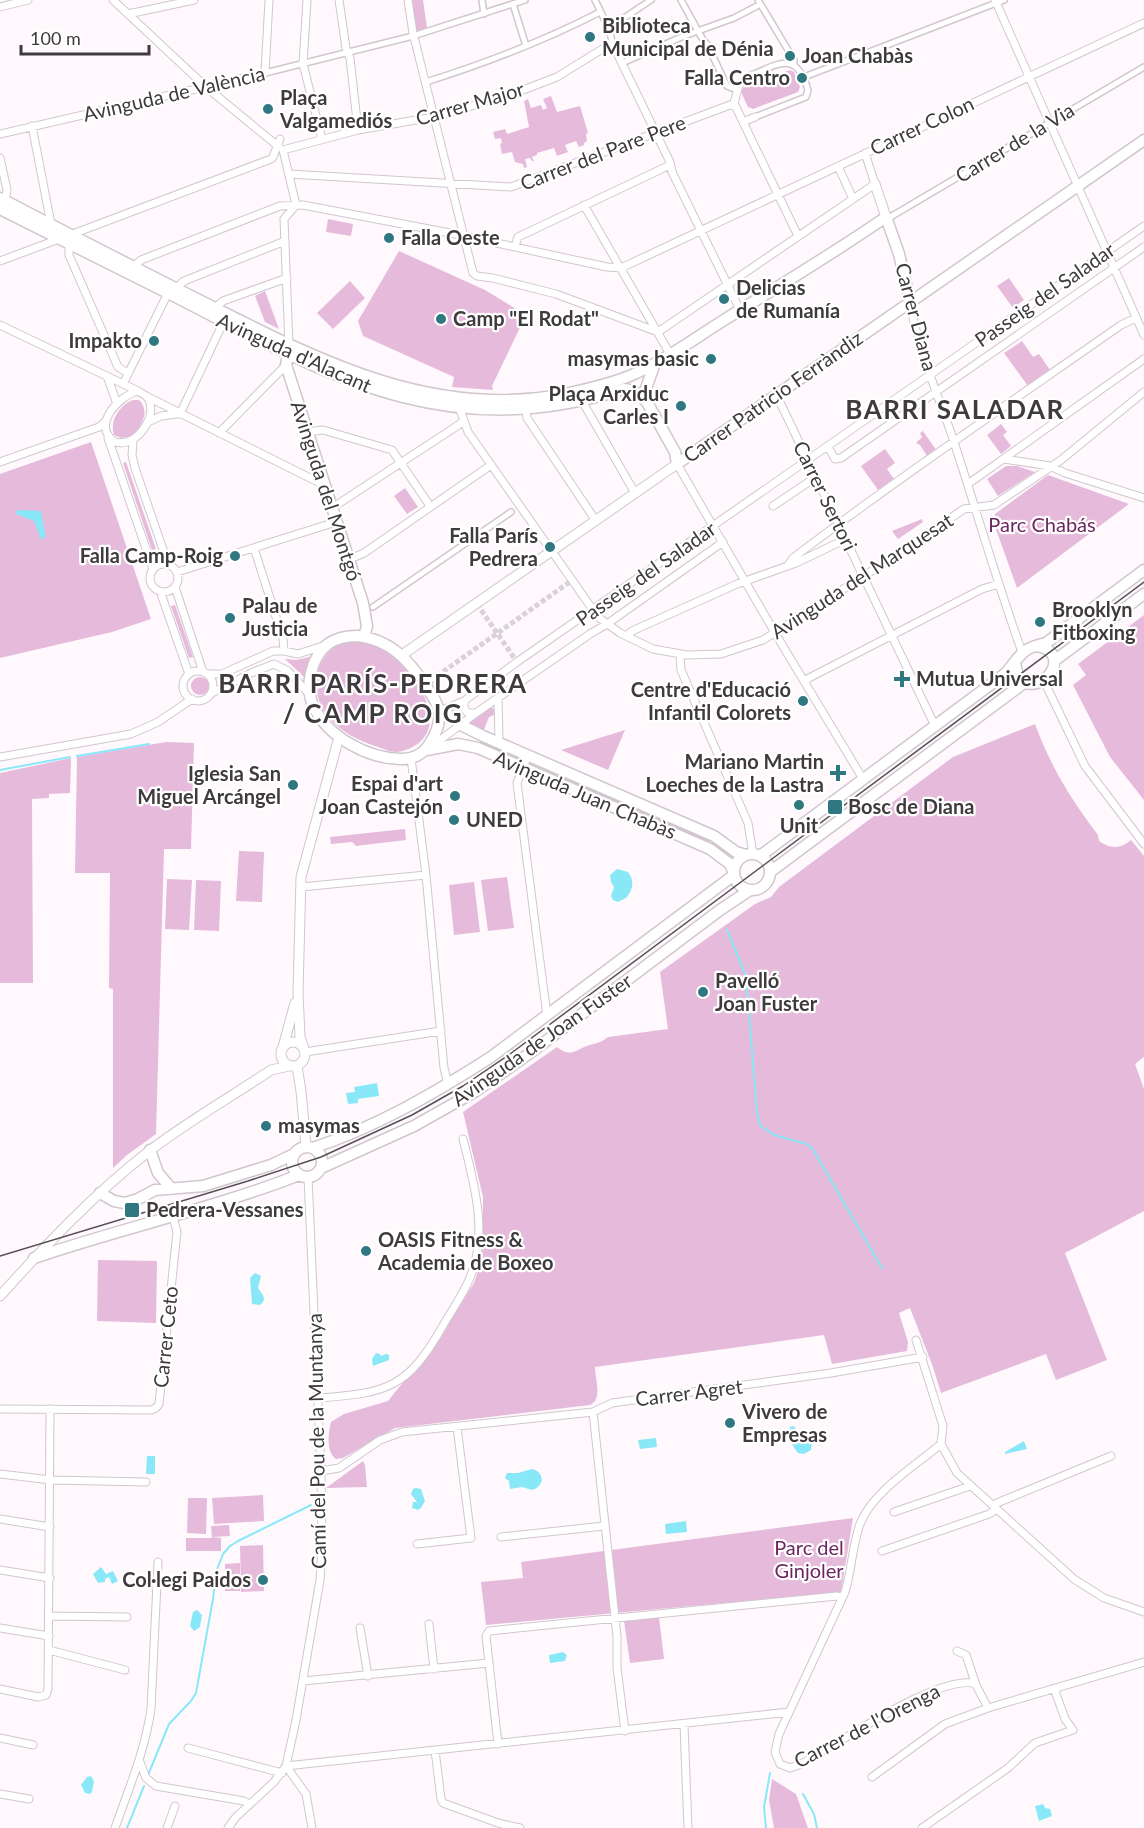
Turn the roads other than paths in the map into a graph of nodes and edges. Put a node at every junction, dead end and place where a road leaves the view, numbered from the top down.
1 (28, 0) edge
2 (113, 0) edge
3 (194, 0) edge
4 (269, 0) edge
5 (307, 0) edge
6 (339, 0) edge
7 (408, 0) edge
8 (482, 0) edge
9 (525, 0) edge
10 (595, 0) edge
11 (681, 0) edge
12 (649, 1) edge
13 (998, 1) edge
14 (757, 3) edge
15 (513, 4) junction
16 (0, 7) edge
17 (600, 12) junction
18 (128, 14) junction
19 (484, 14) junction
20 (1144, 23) edge
21 (609, 28) junction
22 (699, 32) junction
23 (413, 36) junction
24 (612, 43) junction
25 (526, 46) junction
26 (347, 52) junction
27 (621, 63) junction
28 (303, 64) junction
29 (794, 65) junction
30 (1144, 67) edge
31 (266, 73) junction
32 (752, 75) joint
33 (1029, 76) junction
34 (804, 77) junction
35 (426, 82) junction
36 (206, 87) junction
37 (737, 90) junction
38 (734, 106) junction
39 (435, 117) junction
40 (755, 117) joint
41 (743, 122) junction
42 (1050, 122) junction
43 (32, 126) junction
44 (358, 130) junction
45 (656, 133) junction
46 (0, 134) edge
47 (322, 139) junction
48 (1144, 140) edge
49 (280, 145) junction
50 (865, 153) junction
51 (0, 158) edge
52 (670, 165) junction
53 (838, 166) junction
54 (289, 174) junction
55 (451, 184) junction
56 (875, 184) junction
57 (1078, 186) junction
58 (777, 194) junction
59 (853, 199) junction
60 (2, 203) edge
61 (296, 205) junction
62 (584, 205) junction
63 (887, 218) junction
64 (51, 224) junction
65 (1144, 226) edge
66 (700, 230) junction
67 (464, 236) junction
68 (798, 237) junction
69 (67, 239) junction
70 (285, 241) junction
71 (515, 246) junction
72 (1144, 247) edge
73 (1108, 251) junction
74 (0, 261) edge
75 (134, 266) junction
76 (1115, 267) junction
77 (621, 268) junction
78 (287, 278) junction
79 (726, 284) junction
80 (172, 291) junction
81 (910, 301) junction
82 (215, 308) junction
83 (740, 310) junction
84 (1140, 320) edge
85 (223, 323) junction
86 (0, 324) edge
87 (658, 332) junction
88 (1144, 335) edge
89 (670, 354) junction
90 (288, 355) junction
91 (115, 359) junction
92 (1144, 359) edge
93 (655, 363) junction
94 (128, 373) junction
95 (931, 374) junction
96 (107, 376) junction
97 (123, 384) junction
98 (138, 392) junction
99 (937, 392) junction
100 (1144, 392) edge
101 (146, 396) junction
102 (777, 396) junction
103 (643, 397) junction
104 (582, 401) junction
105 (458, 403) junction
106 (117, 404) junction
107 (526, 409) junction
108 (180, 414) junction
109 (106, 421) junction
110 (148, 422) junction
111 (463, 422) junction
112 (307, 432) junction
113 (219, 433) junction
114 (107, 435) junction
115 (133, 441) junction
116 (954, 442) junction
117 (828, 447) junction
118 (1004, 459) junction
119 (808, 461) junction
120 (0, 462) edge
121 (401, 463) junction
122 (677, 464) junction
123 (491, 465) junction
124 (1050, 466) junction
125 (816, 477) junction
126 (968, 484) junction
127 (324, 485) junction
128 (635, 493) junction
129 (1144, 498) edge
130 (430, 506) junction
131 (773, 506) dead end
132 (976, 507) junction
133 (332, 508) junction
134 (511, 512) dead end
135 (596, 521) junction
136 (336, 522) junction
137 (838, 524) junction
138 (714, 526) junction
139 (846, 539) junction
140 (723, 542) junction
141 (254, 548) junction
142 (551, 552) junction
143 (350, 559) junction
144 (168, 564) junction
145 (788, 565) junction
146 (153, 569) junction
147 (1144, 570) edge
148 (177, 572) junction
149 (864, 576) junction
150 (746, 581) junction
151 (999, 584) junction
152 (175, 587) junction
153 (160, 591) junction
154 (1144, 594) edge
155 (373, 607) dead end
156 (592, 610) junction
157 (607, 624) junction
158 (775, 633) junction
159 (626, 636) junction
160 (892, 636) junction
161 (364, 637) junction
162 (328, 644) junction
163 (1036, 645) junction
164 (284, 651) junction
165 (1022, 652) junction
166 (680, 654) junction
167 (402, 655) junction
168 (1054, 661) junction
169 (1015, 663) junction
170 (206, 673) junction
171 (189, 674) junction
172 (437, 676) tunnel mouth
173 (1043, 679) junction
174 (805, 680) junction
175 (1024, 682) junction
176 (425, 684) junction
177 (212, 693) junction
178 (310, 695) junction
179 (498, 698) junction
180 (192, 699) junction
181 (464, 701) junction
182 (439, 712) junction
183 (476, 713) junction
184 (460, 724) junction
185 (935, 726) junction
186 (339, 737) junction
187 (499, 742) junction
188 (426, 750) junction
189 (528, 755) junction
190 (0, 756) edge
191 (411, 758) junction
192 (523, 768) junction
193 (863, 779) junction
194 (1144, 844) edge
195 (753, 855) junction
196 (770, 872) junction
197 (734, 873) junction
198 (426, 874) junction
199 (301, 887) junction
200 (750, 890) junction
201 (298, 992) junction
202 (548, 1016) junction
203 (441, 1031) junction
204 (282, 1049) junction
205 (305, 1051) junction
206 (293, 1066) junction
207 (271, 1070) junction
208 (448, 1084) junction
209 (463, 1139) dead end
210 (309, 1148) junction
211 (150, 1150) junction
212 (294, 1154) junction
213 (155, 1168) junction
214 (321, 1168) junction
215 (303, 1176) junction
216 (170, 1187) junction
217 (100, 1193) junction
218 (144, 1195) junction
219 (173, 1216) junction
220 (34, 1258) junction
221 (0, 1296) edge
222 (916, 1340) dead end
223 (923, 1356) junction
224 (319, 1398) junction
225 (0, 1409) edge
226 (50, 1409) junction
227 (593, 1412) junction
228 (457, 1427) junction
229 (941, 1444) junction
230 (1111, 1456) dead end
231 (321, 1471) junction
232 (0, 1474) edge
233 (51, 1480) junction
234 (147, 1482) dead end
235 (970, 1486) junction
236 (996, 1507) junction
237 (894, 1512) dead end
238 (0, 1520) edge
239 (604, 1526) junction
240 (50, 1527) junction
241 (501, 1537) dead end
242 (417, 1544) dead end
243 (882, 1551) dead end
244 (158, 1562) dead end
245 (0, 1570) edge
246 (50, 1578) junction
247 (842, 1598) junction
248 (1144, 1612) edge
249 (50, 1616) junction
250 (127, 1617) dead end
251 (615, 1617) junction
252 (429, 1624) dead end
253 (0, 1628) edge
254 (360, 1628) dead end
255 (49, 1636) junction
256 (49, 1650) junction
257 (957, 1651) dead end
258 (1144, 1662) edge
259 (489, 1663) junction
260 (434, 1669) junction
261 (125, 1670) dead end
262 (368, 1676) junction
263 (303, 1681) junction
264 (976, 1684) junction
265 (1054, 1688) junction
266 (0, 1689) edge
267 (988, 1708) junction
268 (789, 1712) junction
269 (684, 1725) junction
270 (625, 1731) junction
271 (0, 1738) edge
272 (498, 1744) junction
273 (33, 1745) dead end
274 (188, 1748) dead end
275 (435, 1750) junction
276 (140, 1762) junction
277 (284, 1769) junction
278 (872, 1777) dead end
279 (0, 1794) edge
280 (29, 1800) dead end
281 (249, 1804) junction
282 (175, 1806) dead end
283 (115, 1828) edge
284 (167, 1828) edge
285 (228, 1828) edge
286 (312, 1828) edge
287 (520, 1828) edge
288 (688, 1828) edge
289 (922, 1828) edge

1 - 16 street
2 - 18 street
3 - 18 street
4 - 31 street
5 - 28 street
6 - 26 street
7 - 23 street
8 - 19 street
9 - 15 street, Avinguda de València
10 - 17 street
11 - 22 street
12 - 21 street
13 - 33 street
13 - 34 street
14 - 22 street
14 - 29 street
15 - 19 street, Avinguda de València
15 - 25 street
17 - 21 street
17 - 25 street
18 - 36 street
19 - 23 street, Avinguda de València
20 - 33 street, Carrer Colon
21 - 24 street
22 - 27 street
22 - 37 street
23 - 26 street, Avinguda de València
23 - 35 street
24 - 27 street
24 - 39 street, Carrer Major
25 - 35 street
26 - 28 street, Avinguda de València
26 - 44 street
27 - 45 street
28 - 31 street, Avinguda de València
28 - 47 street
29 - 32 street
29 - 34 street
30 - 42 street, Carrer de la Via
31 - 36 street, Avinguda de València
32 - 37 street
33 - 42 street
33 - 50 street, Carrer Colon
34 - 40 street
35 - 39 street
36 - 43 street, Avinguda de València
36 - 49 street
37 - 38 street
38 - 41 street
38 - 45 street, Carrer del Pare Pere
39 - 44 street, Carrer Major
39 - 55 street
40 - 41 street
41 - 58 street
42 - 57 street
42 - 63 street, Carrer de la Via
43 - 46 street, Avinguda de València
43 - 64 street
44 - 47 street, Carrer Major
45 - 52 street
45 - 55 street, Carrer del Pare Pere
47 - 49 street, Carrer Major
48 - 57 main road, Carrer Patricio Ferràndiz
49 - 54 street
49 - 69 street
50 - 53 street, Carrer Colon
50 - 56 street, Carrer Diana
51 - 60 street
52 - 62 street
52 - 66 street
53 - 58 street, Carrer Colon
53 - 59 street
54 - 55 street, Carrer del Pare Pere
54 - 61 street
55 - 67 street
56 - 59 street
56 - 63 street, Carrer Diana
57 - 73 street
57 - 81 main road, Carrer Patricio Ferràndiz
58 - 66 street, Carrer Colon
58 - 68 street
59 - 68 street
60 - 64 main road, Avinguda d'Alacant
60 - 69 main road, Avinguda d'Alacant
61 - 67 street
61 - 70 street
61 - 75 street
62 - 71 street
62 - 77 street
63 - 81 main road, Carrer Diana
63 - 83 main road, Carrer de la Via
64 - 69 main road, Avinguda d'Alacant
65 - 73 street, Passeig del Saladar
66 - 77 street, Carrer Colon
66 - 79 street
67 - 71 street
67 - 87 street
68 - 79 street
69 - 74 street
69 - 75 main road, Avinguda d'Alacant
69 - 80 main road, Avinguda d'Alacant
69 - 91 street
70 - 78 street
70 - 80 street
71 - 77 street
72 - 76 street, Passeig del Saladar
73 - 76 street
73 - 95 street, Passeig del Saladar
75 - 80 main road, Avinguda d'Alacant
76 - 84 street
76 - 99 street, Passeig del Saladar
77 - 87 street
78 - 82 street
78 - 90 street
79 - 83 street
79 - 87 street
80 - 82 main road, Avinguda d'Alacant
80 - 85 main road, Avinguda d'Alacant
80 - 94 street
81 - 95 street, Carrer Diana
81 - 102 main road, Carrer Patricio Ferràndiz
82 - 90 main road, Avinguda d'Alacant
83 - 89 main road
84 - 88 street
84 - 116 street
85 - 90 main road, Avinguda d'Alacant
85 - 108 street
86 - 96 street
87 - 89 street
89 - 93 main road
90 - 105 main road, Avinguda d'Alacant
90 - 112 main road, Avinguda del Montgó
90 - 113 street
91 - 94 street
91 - 96 street
92 - 118 street
93 - 103 main road
93 - 105 main road, Avinguda d'Alacant
94 - 97 street
95 - 99 street, Carrer Diana
95 - 117 street, Passeig del Saladar
96 - 97 street
96 - 106 street
97 - 98 street
98 - 101 street
98 - 106 street
99 - 116 street, Carrer Diana
99 - 117 street, Passeig del Saladar
100 - 124 street, Avinguda del Marquesat
101 - 108 street
101 - 110 street
102 - 119 street, Carrer Sertori
102 - 122 main road, Carrer Patricio Ferràndiz
103 - 104 main road, Avinguda d'Alacant
103 - 122 main road
104 - 107 main road, Avinguda d'Alacant
104 - 128 street
105 - 107 main road, Avinguda d'Alacant
105 - 111 street, Avinguda del Marquesat
106 - 109 street
107 - 135 street
108 - 110 street
108 - 113 street
109 - 114 street
109 - 120 street
110 - 115 street
111 - 121 street
111 - 123 street, Avinguda del Marquesat
112 - 121 street
112 - 127 main road, Avinguda del Montgó
113 - 127 street
114 - 115 street
114 - 146 street
115 - 144 street
116 - 126 street, Carrer Diana
116 - 137 street
117 - 119 street, Passeig del Saladar
118 - 124 street
118 - 126 street
119 - 125 street, Carrer Sertori
119 - 138 street, Passeig del Saladar
121 - 130 street
121 - 133 street
122 - 128 street, Carrer Patricio Ferràndiz
122 - 138 street
123 - 130 street
123 - 142 street, Avinguda del Marquesat
124 - 129 street
124 - 132 street, Avinguda del Marquesat
125 - 131 street
125 - 137 street, Carrer Sertori
126 - 132 street, Carrer Diana
127 - 133 main road, Avinguda del Montgó
128 - 135 street, Carrer Patricio Ferràndiz
130 - 143 street
132 - 149 street, Avinguda del Marquesat
132 - 151 street, Carrer Diana
133 - 136 main road, Avinguda del Montgó
134 - 155 street
135 - 142 street, Carrer Patricio Ferràndiz
136 - 141 street
136 - 143 main road, Avinguda del Montgó
137 - 139 street, Carrer Sertori
137 - 145 street
138 - 140 street
138 - 156 street, Passeig del Saladar
139 - 145 street
139 - 149 street, Carrer Sertori
140 - 150 street
140 - 157 street, Passeig del Saladar
141 - 148 street
141 - 164 street
142 - 156 street, Avinguda del Marquesat
142 - 167 street, Carrer Patricio Ferràndiz
143 - 161 main road, Avinguda del Montgó
144 - 146 street
144 - 148 street
145 - 150 street
146 - 153 street
147 - 163 main road
148 - 152 street
149 - 158 street, Avinguda del Marquesat
149 - 160 street, Carrer Sertori
150 - 158 street
150 - 159 street
151 - 160 street
151 - 165 street, Carrer Diana
152 - 153 street
152 - 170 street
153 - 171 street
154 - 168 main road
156 - 157 street, Avinguda del Marquesat
156 - 181 street, Passeig del Saladar
157 - 159 street, Avinguda del Marquesat
157 - 179 street, Passeig del Saladar
158 - 166 street, Avinguda del Marquesat
158 - 174 street
159 - 166 street, Avinguda del Marquesat
160 - 174 street
160 - 185 street, Carrer Sertori
161 - 162 main road
161 - 167 main road
162 - 164 street
162 - 178 main road
163 - 165 main road
163 - 168 main road
164 - 170 street
165 - 169 main road
166 - 195 street
167 - 176 main road
168 - 173 main road
169 - 175 main road
169 - 185 main road
170 - 171 street
170 - 177 street
171 - 180 street
172 - 176 street
173 - 175 main road
173 - 194 street
174 - 193 street
175 - 196 main road
176 - 182 main road
177 - 178 street
177 - 180 street
178 - 186 main road
179 - 183 street, Passeig del Saladar
179 - 187 street
180 - 190 street
181 - 182 street, Passeig del Saladar
181 - 183 street
182 - 184 main road, Avinguda Juan Chabàs
182 - 188 main road
183 - 184 street, Passeig del Saladar
184 - 187 main road, Avinguda Juan Chabàs
184 - 188 street, Passeig del Saladar
185 - 193 main road
186 - 191 main road
186 - 199 street
187 - 189 main road, Avinguda Juan Chabàs
188 - 191 main road
188 - 192 main road, Avinguda Juan Chabàs
189 - 192 street
189 - 195 main road, Avinguda Juan Chabàs
191 - 198 street
192 - 197 main road, Avinguda Juan Chabàs
192 - 202 street
193 - 195 main road
195 - 196 main road
195 - 197 main road
196 - 200 main road
197 - 200 main road
197 - 202 main road, Avinguda de Joan Fuster
198 - 199 street
198 - 203 street
199 - 201 street
200 - 214 main road, Avinguda de Joan Fuster
201 - 204 street
201 - 205 street
202 - 208 main road, Avinguda de Joan Fuster
203 - 205 street
203 - 208 street
204 - 205 street
204 - 206 street
204 - 207 street
205 - 206 street
206 - 207 street
206 - 210 street
207 - 211 street
208 - 210 main road, Avinguda de Joan Fuster
209 - 224 street
210 - 212 main road
210 - 214 main road
211 - 213 main road
211 - 217 street
212 - 215 main road
212 - 216 main road
213 - 216 main road
213 - 218 main road
214 - 215 main road
215 - 219 main road
215 - 224 street, Camí del Pou de la Muntanya
216 - 218 main road
217 - 218 main road
217 - 220 street
219 - 220 main road
219 - 226 street, Carrer Ceto
220 - 221 street
222 - 223 street
223 - 227 street, Carrer Agret
223 - 229 street
224 - 231 street, Camí del Pou de la Muntanya
225 - 226 street, Carrer Ceto
226 - 233 street
227 - 228 street, Carrer Agret
227 - 239 street
228 - 231 street, Carrer Agret
228 - 242 street
229 - 235 street
229 - 247 street, Carrer de l'Orenga
230 - 236 street
231 - 263 street, Camí del Pou de la Muntanya
232 - 233 street
233 - 234 street
233 - 240 street
235 - 236 street
235 - 237 street
236 - 243 street
236 - 248 street
238 - 240 street
239 - 241 street
239 - 251 street
240 - 246 street
244 - 276 street
245 - 246 street
246 - 249 street
247 - 251 street
247 - 268 street, Carrer de l'Orenga
249 - 250 street
249 - 255 street
251 - 259 street
251 - 270 street
252 - 260 street
253 - 255 street
254 - 262 street
255 - 256 street
256 - 261 street
256 - 266 street
257 - 264 street
258 - 265 street, Carrer de l'Orenga
259 - 260 street
259 - 272 street
260 - 262 street
262 - 263 street
263 - 277 street, Camí del Pou de la Muntanya
264 - 267 street
264 - 268 street, Carrer de l'Orenga
265 - 267 street, Carrer de l'Orenga
265 - 289 street
267 - 278 street, Carrer de l'Orenga
268 - 269 street
269 - 270 street
269 - 288 street
270 - 272 street
271 - 273 street
272 - 275 street
274 - 277 street
275 - 277 street
275 - 287 street
276 - 281 street
276 - 283 street
277 - 281 street
277 - 286 street
279 - 280 street
281 - 285 street
282 - 284 street

